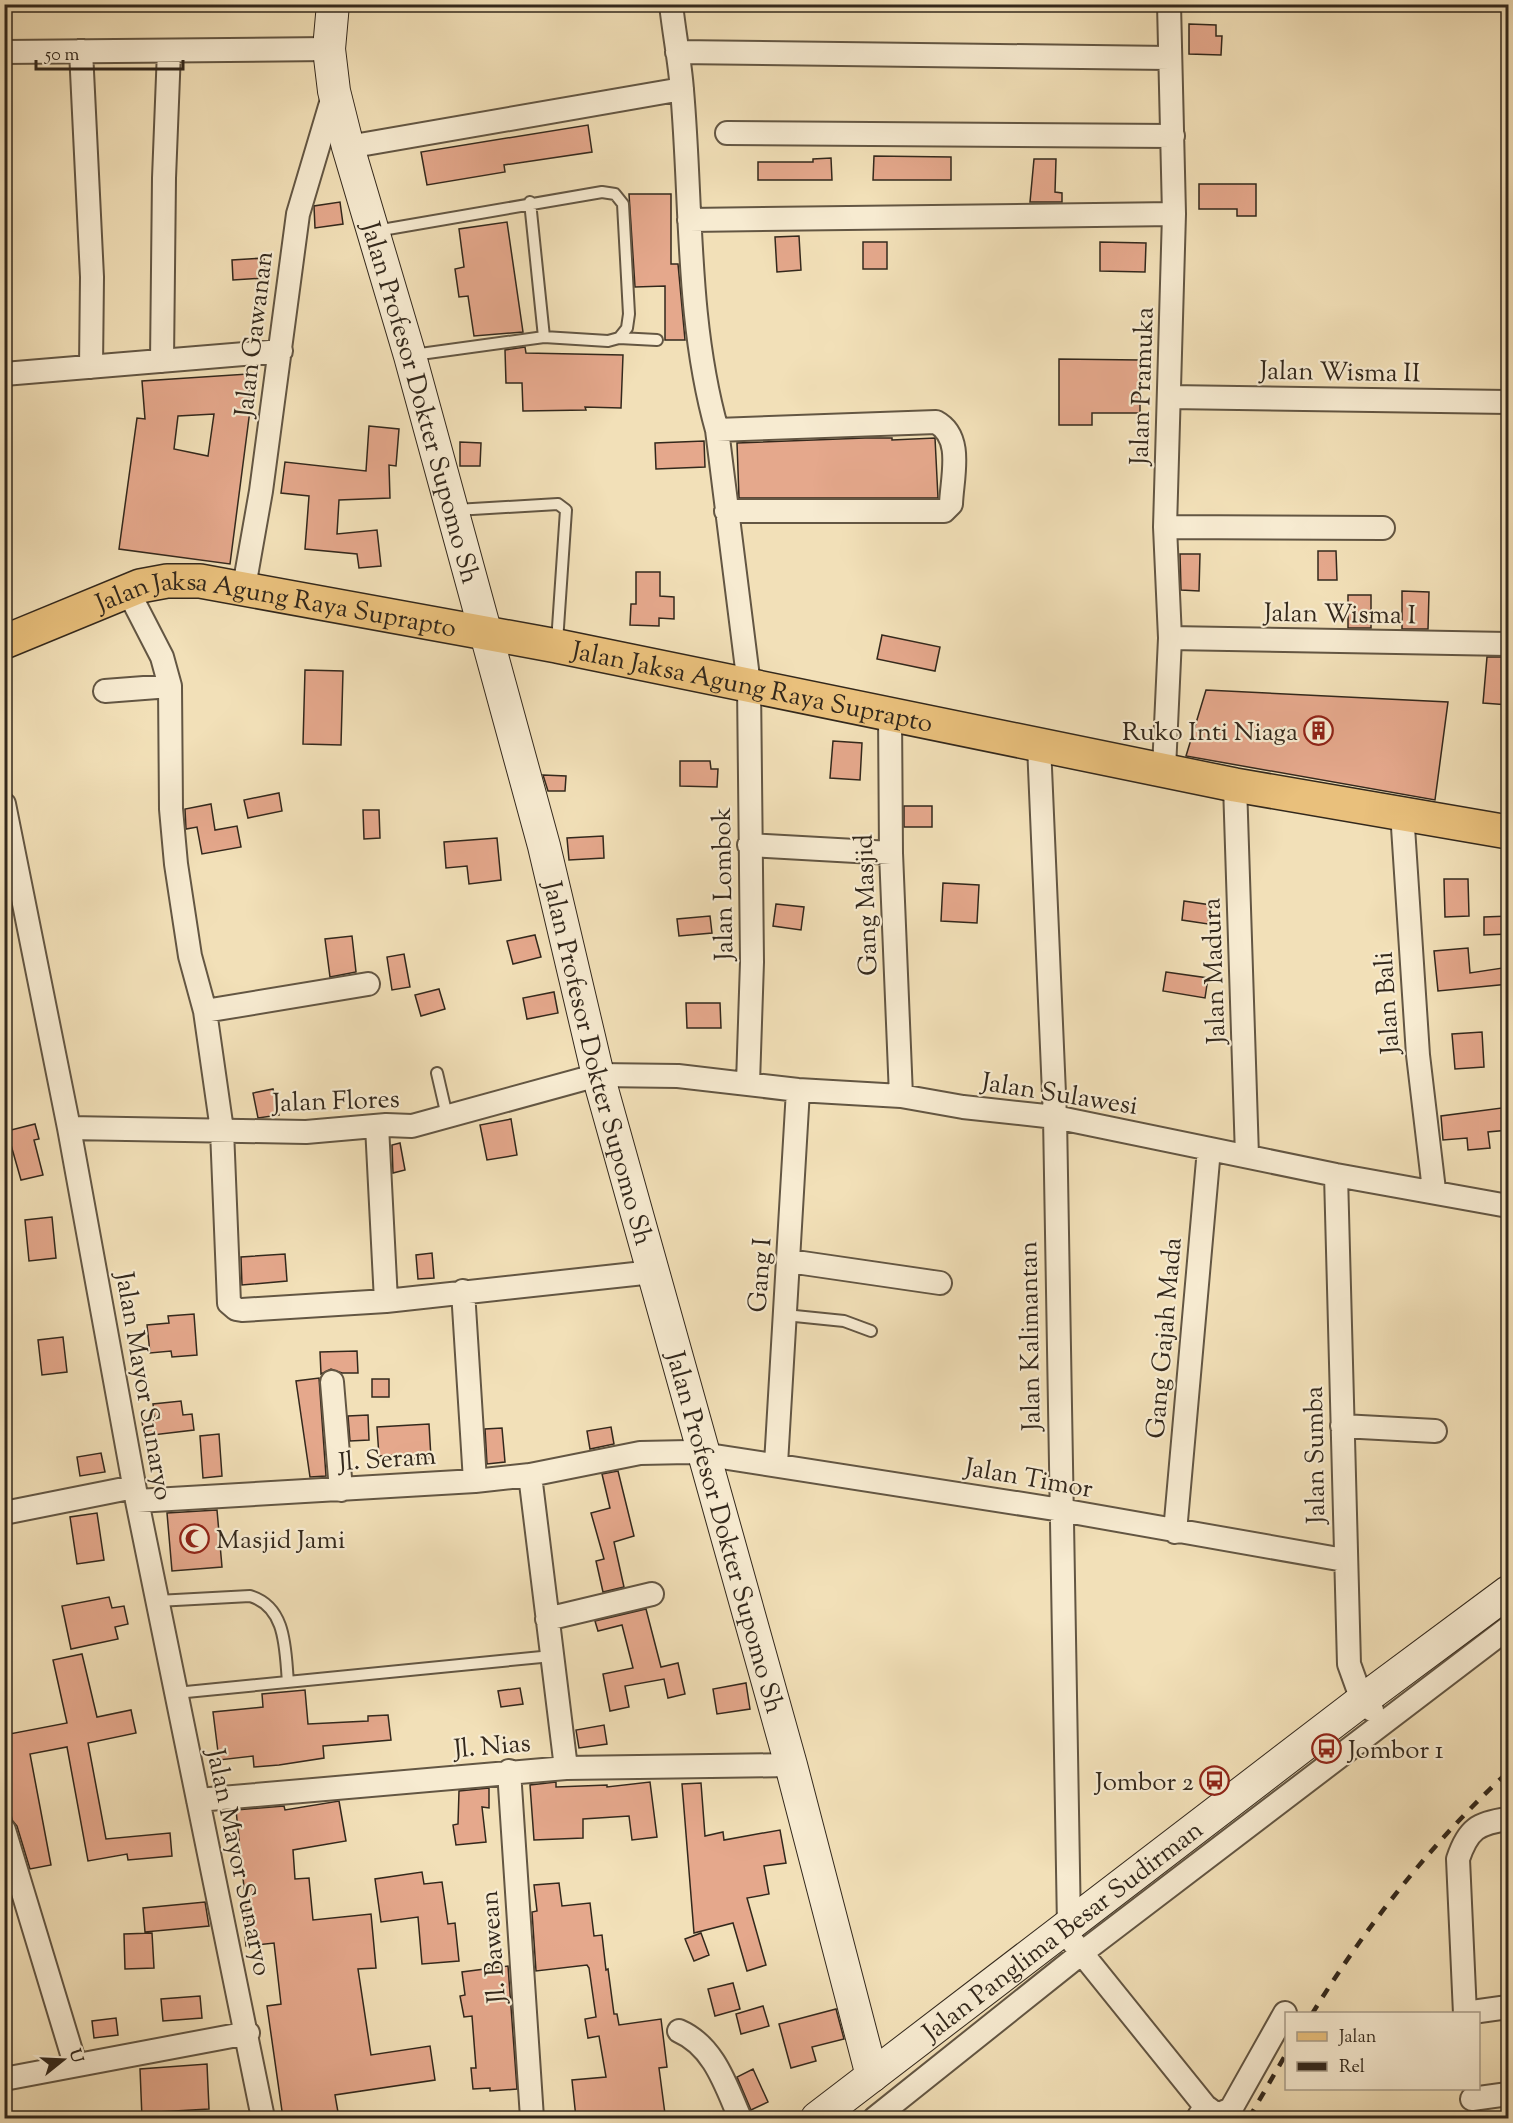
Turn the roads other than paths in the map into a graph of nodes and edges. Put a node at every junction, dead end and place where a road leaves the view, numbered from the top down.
1 (333, 4) edge
2 (671, 4) edge
3 (1169, 4) edge
4 (329, 49) junction
5 (81, 51) junction
6 (169, 51) junction
7 (4, 52) edge
8 (676, 52) junction
9 (1170, 58) junction
10 (682, 89) junction
11 (334, 91) junction
12 (726, 133) dead end
13 (1173, 136) junction
14 (348, 147) junction
15 (530, 202) junction
16 (1174, 214) junction
17 (689, 220) junction
18 (372, 232) junction
19 (544, 337) junction
20 (619, 338) junction
21 (657, 340) dead end
22 (281, 351) junction
23 (410, 356) junction
24 (162, 361) junction
25 (91, 367) junction
26 (4, 374) edge
27 (1170, 397) junction
28 (1509, 402) edge
29 (717, 430) junction
30 (452, 510) junction
31 (726, 511) junction
32 (1165, 527) junction
33 (1383, 528) dead end
34 (244, 587) junction
35 (128, 591) junction
36 (485, 632) junction
37 (1170, 638) junction
38 (4, 642) edge
39 (1509, 644) edge
40 (557, 646) junction
41 (749, 685) junction
42 (170, 686) junction
43 (105, 691) dead end
44 (890, 712) junction
45 (1039, 745) junction
46 (1164, 769) junction
47 (1235, 785) junction
48 (4, 804) edge
49 (1402, 812) junction
50 (1509, 831) edge
51 (749, 845) junction
52 (891, 853) junction
53 (11, 882) edge
54 (368, 984) dead end
55 (205, 1011) junction
56 (437, 1073) dead end
57 (598, 1075) junction
58 (748, 1083) junction
59 (798, 1090) junction
60 (901, 1096) junction
61 (447, 1116) junction
62 (1055, 1117) junction
63 (377, 1126) junction
64 (69, 1128) junction
65 (222, 1130) junction
66 (1209, 1149) junction
67 (1247, 1156) junction
68 (1336, 1175) junction
69 (1434, 1190) junction
70 (1509, 1206) edge
71 (789, 1261) junction
72 (632, 1274) junction
73 (940, 1283) dead end
74 (463, 1291) junction
75 (386, 1301) junction
76 (785, 1315) junction
77 (871, 1331) dead end
78 (332, 1382) dead end
79 (1342, 1426) junction
80 (1435, 1431) dead end
81 (704, 1454) junction
82 (776, 1464) junction
83 (530, 1475) junction
84 (475, 1481) junction
85 (341, 1490) junction
86 (135, 1494) junction
87 (1060, 1510) junction
88 (4, 1513) edge
89 (1174, 1532) junction
90 (1344, 1560) junction
91 (1509, 1592) edge
92 (652, 1594) dead end
93 (157, 1601) junction
94 (547, 1619) junction
95 (1509, 1628) edge
96 (552, 1656) junction
97 (288, 1682) junction
98 (176, 1693) junction
99 (1364, 1699) junction
100 (1382, 1724) junction
101 (791, 1765) junction
102 (566, 1768) junction
103 (509, 1771) junction
104 (198, 1800) junction
105 (1509, 1819) edge
106 (4, 1830) edge
107 (1071, 1937) junction
108 (1509, 2007) edge
109 (1465, 2012) edge
110 (1472, 2012) edge
111 (1285, 2013) edge
112 (679, 2031) dead end
113 (248, 2033) junction
114 (75, 2064) junction
115 (873, 2076) junction
116 (4, 2079) edge
117 (1509, 2094) edge
118 (1473, 2102) edge
119 (1202, 2112) edge
120 (263, 2118) edge
121 (532, 2118) edge
122 (740, 2118) edge
123 (817, 2118) edge
124 (875, 2118) edge

1 - 4 street, Jalan Profesor Dokter Supomo Sh
2 - 8 street, Jalan Lombok
3 - 9 street, Jalan Pramuka
4 - 6 street
4 - 11 street, Jalan Profesor Dokter Supomo Sh
5 - 6 street
5 - 7 street
5 - 25 street
6 - 24 street
8 - 9 street
8 - 10 street, Jalan Lombok
9 - 13 street, Jalan Pramuka
10 - 14 street
10 - 17 street, Jalan Lombok
11 - 14 street, Jalan Profesor Dokter Supomo Sh
11 - 22 street, Jalan Gawanan
12 - 13 street
13 - 16 street, Jalan Pramuka
14 - 18 street, Jalan Profesor Dokter Supomo Sh
15 - 18 lane
15 - 19 lane
15 - 20 lane
16 - 17 street
16 - 27 street, Jalan Pramuka
17 - 29 street, Jalan Lombok
18 - 23 street, Jalan Profesor Dokter Supomo Sh
19 - 20 lane
19 - 23 lane
20 - 21 lane
22 - 24 street
22 - 34 street, Jalan Gawanan
23 - 30 street, Jalan Profesor Dokter Supomo Sh
24 - 25 street
25 - 26 street
27 - 28 street, Jalan Wisma II
27 - 32 street, Jalan Pramuka
29 - 31 street, Jalan Lombok
29 - 31 street
30 - 36 street, Jalan Profesor Dokter Supomo Sh
30 - 40 lane
31 - 41 street, Jalan Lombok
32 - 33 street
32 - 37 street, Jalan Pramuka
34 - 35 main road, Jalan Jaksa Agung Raya Suprapto
34 - 36 main road, Jalan Jaksa Agung Raya Suprapto
35 - 38 main road, Jalan Jaksa Agung Raya Suprapto
35 - 42 street
36 - 40 main road, Jalan Jaksa Agung Raya Suprapto
36 - 57 street, Jalan Profesor Dokter Supomo Sh
37 - 39 street, Jalan Wisma I
37 - 46 street, Jalan Pramuka
40 - 41 main road, Jalan Jaksa Agung Raya Suprapto
41 - 44 main road, Jalan Jaksa Agung Raya Suprapto
41 - 51 street, Jalan Lombok
42 - 43 street
42 - 55 street
44 - 45 main road, Jalan Jaksa Agung Raya Suprapto
44 - 52 street, Gang Masjid
45 - 46 main road, Jalan Jaksa Agung Raya Suprapto
45 - 62 street, Jalan Kalimantan
46 - 47 main road, Jalan Jaksa Agung Raya Suprapto
47 - 49 main road, Jalan Jaksa Agung Raya Suprapto
47 - 67 street, Jalan Madura
48 - 53 street, Jalan Mayor Sunaryo
49 - 50 main road, Jalan Jaksa Agung Raya Suprapto
49 - 69 street, Jalan Bali
51 - 52 street
51 - 58 street, Jalan Lombok
52 - 60 street, Gang Masjid
53 - 64 street, Jalan Mayor Sunaryo
54 - 55 street
55 - 65 street
56 - 61 lane
57 - 58 street, Jalan Sulawesi
57 - 61 street, Jalan Flores
57 - 72 street, Jalan Profesor Dokter Supomo Sh
58 - 59 street, Jalan Sulawesi
59 - 60 street, Jalan Sulawesi
59 - 71 street, Gang I
60 - 62 street, Jalan Sulawesi
61 - 63 street, Jalan Flores
62 - 66 street, Jalan Sulawesi
62 - 87 street, Jalan Kalimantan
63 - 65 street, Jalan Flores
63 - 75 street
64 - 65 street, Jalan Flores
64 - 86 street, Jalan Mayor Sunaryo
65 - 75 street
66 - 67 street, Jalan Sulawesi
66 - 89 street, Gang Gajah Mada
67 - 68 street, Jalan Sulawesi
68 - 69 street, Jalan Sulawesi
68 - 79 street, Jalan Sumba
69 - 70 street, Jalan Sulawesi
71 - 73 street
71 - 76 street, Gang I
72 - 74 street
72 - 81 street, Jalan Profesor Dokter Supomo Sh
74 - 75 street
74 - 84 street
76 - 77 lane
76 - 82 street, Gang I
78 - 85 street
79 - 80 street
79 - 90 street, Jalan Sumba
81 - 82 street, Jalan Timor
81 - 83 street, Jl. Seram
81 - 101 street, Jalan Profesor Dokter Supomo Sh
82 - 87 street, Jalan Timor
83 - 84 street, Jl. Seram
83 - 94 street
84 - 85 street, Jl. Seram
85 - 86 street, Jl. Seram
86 - 88 street, Jl. Seram
86 - 93 street, Jalan Mayor Sunaryo
87 - 89 street, Jalan Timor
87 - 107 street, Jalan Kalimantan
89 - 90 street, Jalan Timor
90 - 99 street, Jalan Sumba
91 - 99 street, Jalan Panglima Besar Sudirman
92 - 94 street
93 - 97 lane
93 - 98 street, Jalan Mayor Sunaryo
94 - 96 street
95 - 100 street
96 - 97 lane
96 - 102 street
97 - 98 lane
98 - 104 street, Jalan Mayor Sunaryo
99 - 100 street, Jalan Sumba
99 - 107 street, Jalan Panglima Besar Sudirman
100 - 107 street
101 - 102 street, Jl. Nias
101 - 115 street, Jalan Profesor Dokter Supomo Sh
102 - 103 street, Jl. Nias
103 - 104 street, Jl. Nias
103 - 121 street, Jl. Bawean
104 - 113 street, Jalan Mayor Sunaryo
105 - 109 street
106 - 114 street
107 - 115 street, Jalan Panglima Besar Sudirman
107 - 119 street
107 - 124 street
108 - 110 street
111 - 119 street
112 - 122 street
113 - 114 street
113 - 120 street, Jalan Mayor Sunaryo
114 - 116 street
115 - 123 street, Jalan Panglima Besar Sudirman
117 - 118 street

